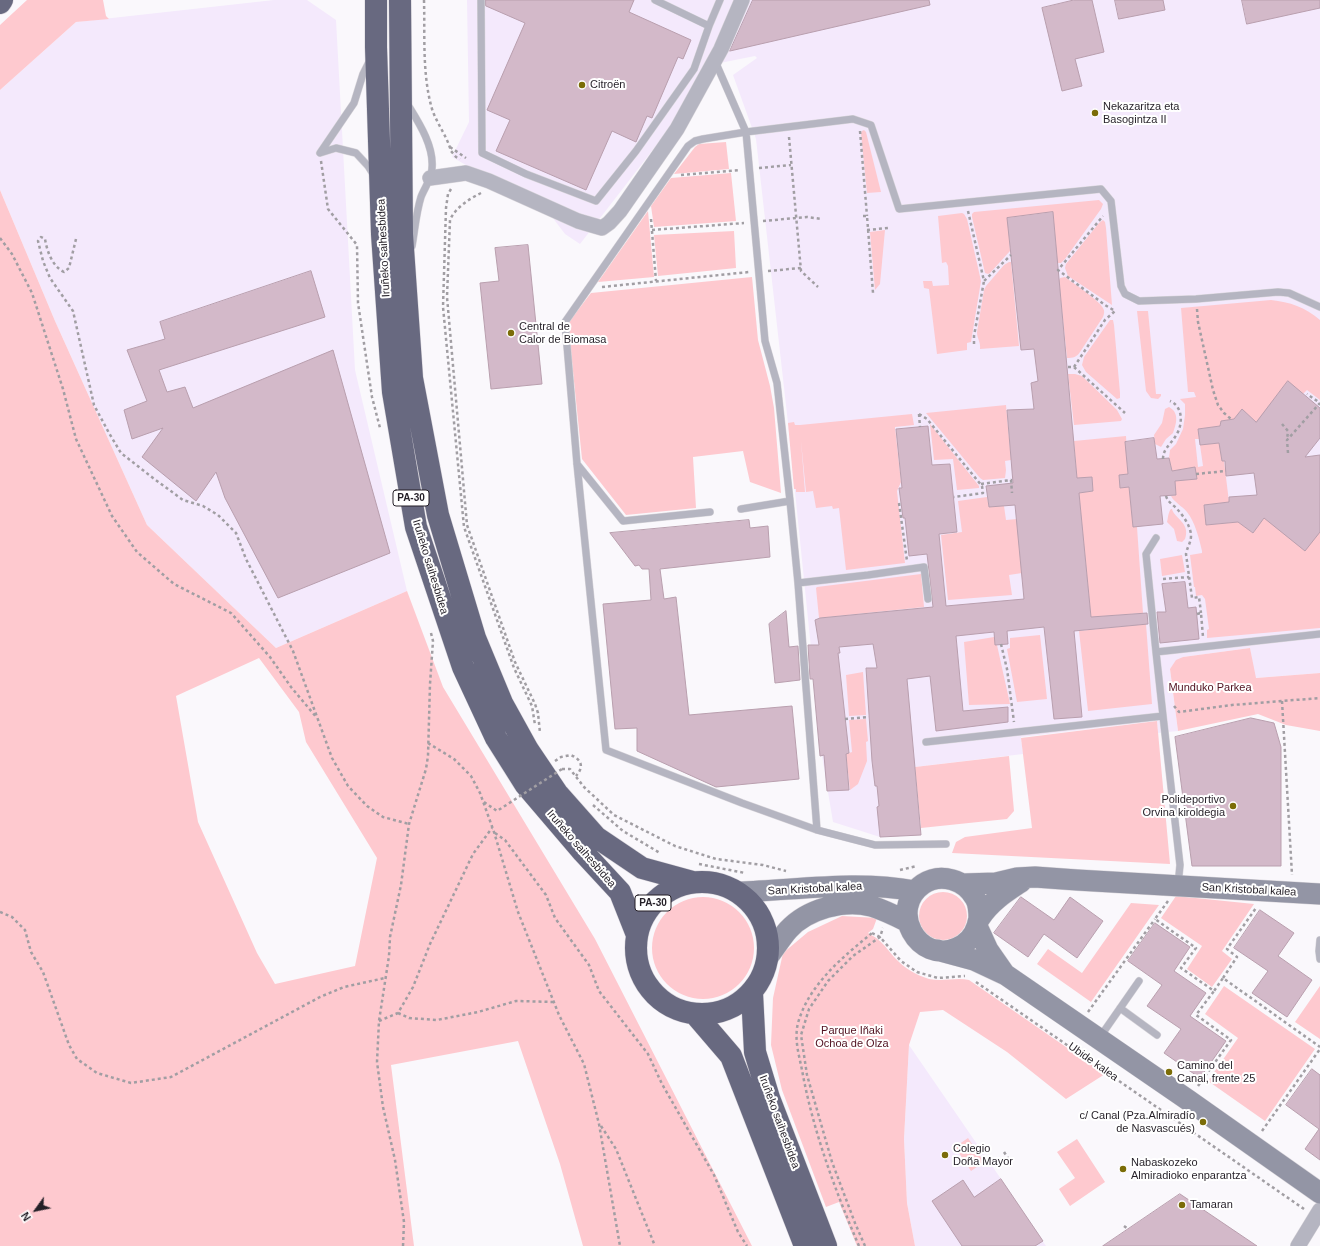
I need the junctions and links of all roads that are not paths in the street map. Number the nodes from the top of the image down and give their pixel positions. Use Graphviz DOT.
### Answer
graph roads {
  1 [pos="2,0"];
  2 [pos="376,0"];
  3 [pos="400,0"];
  4 [pos="481,0"];
  5 [pos="655,0"];
  6 [pos="720,0"];
  7 [pos="742,0"];
  8 [pos="0,3"];
  9 [pos="709,26"];
  10 [pos="376,47"];
  11 [pos="714,60"];
  12 [pos="400,95"];
  13 [pos="746,132"];
  14 [pos="430,178"];
  15 [pos="381,189"];
  16 [pos="405,279"];
  17 [pos="1320,307"];
  18 [pos="577,464"];
  19 [pos="790,501"];
  20 [pos="741,509"];
  21 [pos="710,512"];
  22 [pos="1156,538"];
  23 [pos="798,582"];
  24 [pos="928,599"];
  25 [pos="1320,634"];
  26 [pos="1156,652"];
  27 [pos="1163,716"];
  28 [pos="926,742"];
  29 [pos="817,830"];
  30 [pos="946,844"];
  31 [pos="693,872"];
  32 [pos="1028,878"];
  33 [pos="743,883"];
  34 [pos="963,884"];
  35 [pos="1178,886"];
  36 [pos="915,891"];
  37 [pos="1320,894"];
  38 [pos="908,922"];
  39 [pos="978,922"];
  40 [pos="637,935"];
  41 [pos="1320,940"];
  42 [pos="936,950"];
  43 [pos="768,957"];
  44 [pos="1320,959"];
  45 [pos="1006,975"];
  46 [pos="1139,981"];
  47 [pos="752,993"];
  48 [pos="1120,1008"];
  49 [pos="695,1014"];
  50 [pos="1157,1034"];
  51 [pos="1099,1039"];
  52 [pos="1320,1193"];
  53 [pos="1315,1211"];
  54 [pos="805,1246"];
  55 [pos="826,1246"];
  56 [pos="1298,1246"];
  1 -- 8 [label="highway"];
  2 -- 10 [label="highway, Iruñeko saihesbidea / PA-30"];
  3 -- 12 [label="highway, Iruñeko saihesbidea / PA-30"];
  4 -- 9 [label="lane"];
  5 -- 9 [label="lane"];
  6 -- 9 [label="lane"];
  7 -- 11 [label="street"];
  10 -- 15 [label="highway, Iruñeko saihesbidea / PA-30"];
  10 -- 15 [label="lane"];
  11 -- 13 [label="lane"];
  11 -- 14 [label="street"];
  12 -- 14 [label="lane"];
  12 -- 16 [label="highway, Iruñeko saihesbidea / PA-30"];
  13 -- 17 [label="lane"];
  13 -- 18 [label="lane"];
  13 -- 19 [label="lane"];
  14 -- 16 [label="lane"];
  15 -- 40 [label="highway, Iruñeko saihesbidea / PA-30"];
  16 -- 31 [label="highway, Iruñeko saihesbidea / PA-30"];
  18 -- 21 [label="lane"];
  18 -- 29 [label="lane"];
  19 -- 20 [label="lane"];
  19 -- 23 [label="lane"];
  22 -- 26 [label="lane"];
  23 -- 24 [label="lane"];
  23 -- 29 [label="lane"];
  25 -- 26 [label="lane"];
  26 -- 27 [label="lane"];
  27 -- 28 [label="lane"];
  27 -- 35 [label="lane"];
  29 -- 30 [label="lane"];
  31 -- 33 [label="highway, PA-30"];
  31 -- 40 [label="highway, PA-30"];
  32 -- 34 [label="main road, San Kristobal kalea"];
  32 -- 35 [label="main road, San Kristobal kalea"];
  32 -- 39 [label="main road"];
  33 -- 36 [label="main road, San Kristobal kalea"];
  33 -- 43 [label="highway, PA-30"];
  34 -- 36 [label="main road"];
  34 -- 39 [label="main road"];
  35 -- 37 [label="main road, San Kristobal kalea"];
  36 -- 38 [label="main road"];
  38 -- 42 [label="main road"];
  38 -- 43 [label="main road, San Kristobal kalea"];
  39 -- 42 [label="main road"];
  39 -- 45 [label="main road, Ubide kalea"];
  40 -- 49 [label="highway, PA-30"];
  41 -- 44 [label="lane"];
  42 -- 45 [label="main road, Ubide kalea"];
  43 -- 47 [label="highway, PA-30"];
  45 -- 51 [label="main road, Ubide kalea"];
  46 -- 48 [label="lane"];
  47 -- 49 [label="highway, PA-30"];
  47 -- 55 [label="highway, Iruñeko saihesbidea"];
  48 -- 50 [label="lane"];
  48 -- 51 [label="lane"];
  49 -- 54 [label="highway, Iruñeko saihesbidea"];
  51 -- 52 [label="main road, Ubide kalea"];
  53 -- 56 [label="street"];
}
